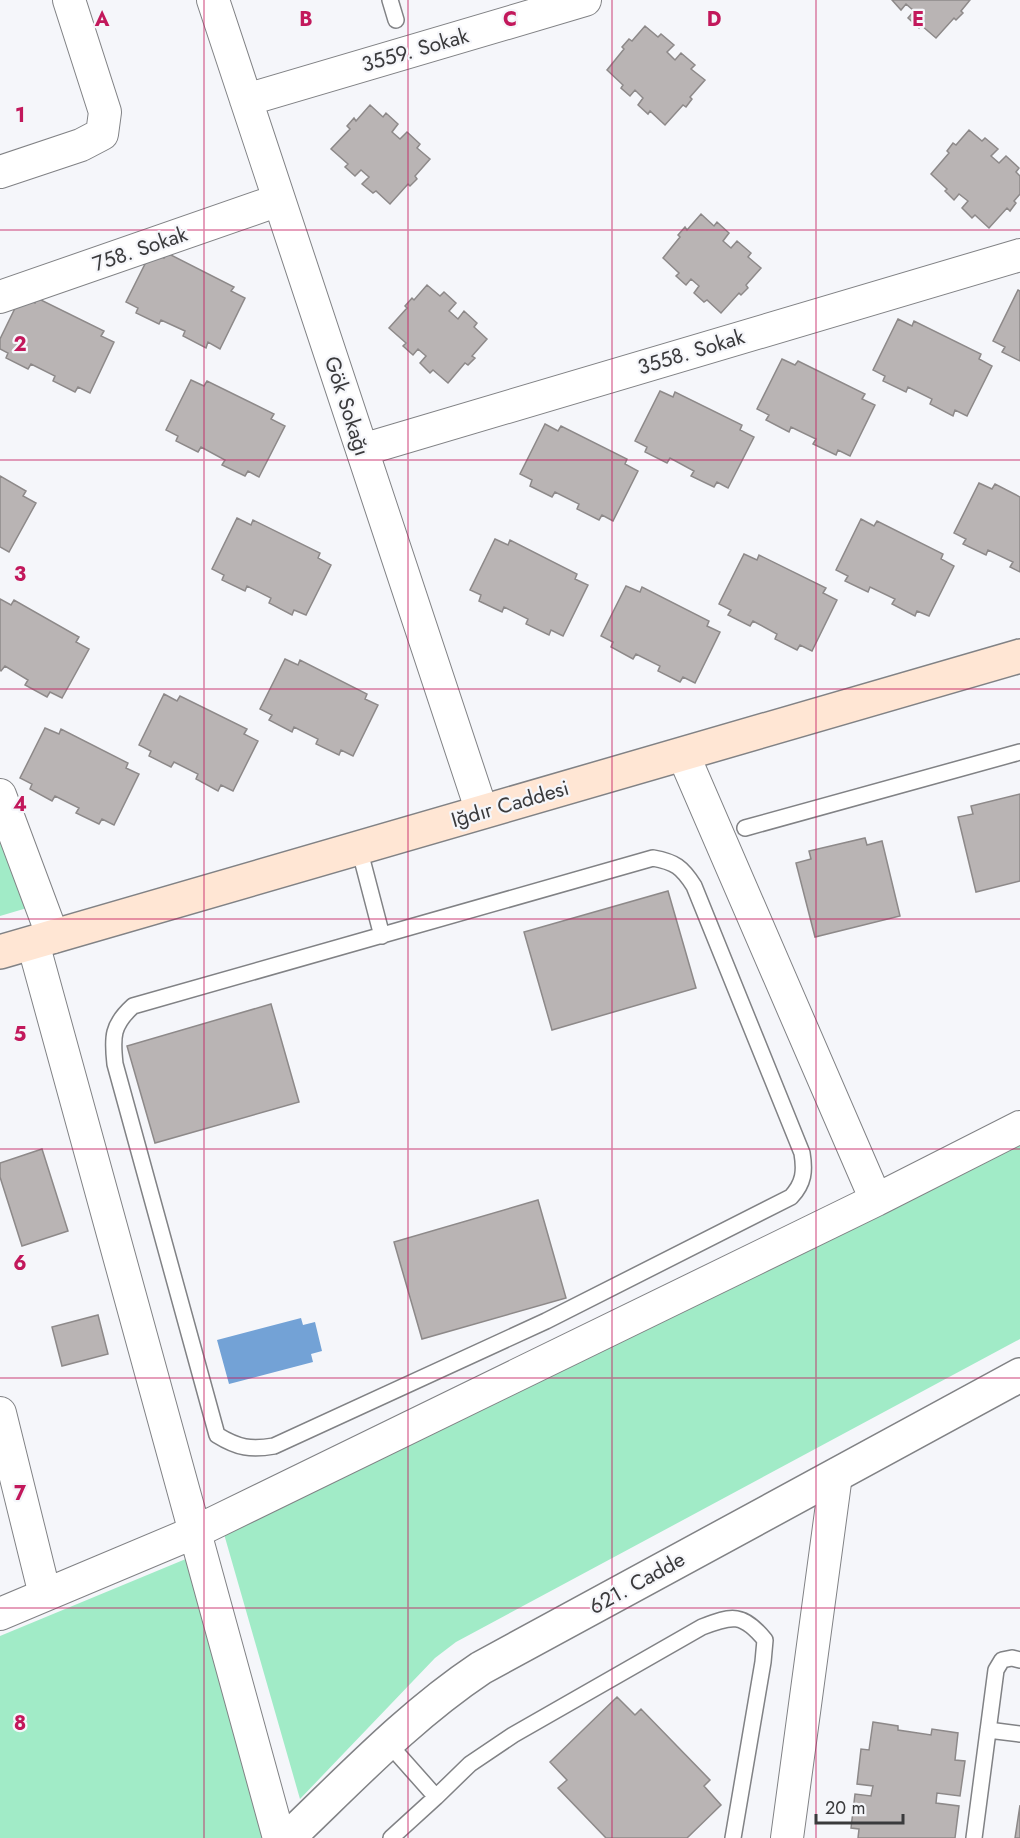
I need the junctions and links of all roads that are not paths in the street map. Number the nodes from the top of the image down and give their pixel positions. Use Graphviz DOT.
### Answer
graph roads {
  1 [pos="69,0"];
  2 [pos="213,0"];
  3 [pos="390,0"];
  4 [pos="585,0"];
  5 [pos="396,20"];
  6 [pos="246,100"];
  7 [pos="0,172"];
  8 [pos="279,200"];
  9 [pos="1020,255"];
  10 [pos="0,297"];
  11 [pos="362,450"];
  12 [pos="1020,656"];
  13 [pos="1020,752"];
  14 [pos="683,754"];
  15 [pos="0,795"];
  16 [pos="482,812"];
  17 [pos="745,828"];
  18 [pos="359,848"];
  19 [pos="382,936"];
  20 [pos="43,940"];
  21 [pos="0,952"];
  22 [pos="1020,1127"];
  23 [pos="876,1200"];
  24 [pos="1020,1375"];
  25 [pos="0,1413"];
  26 [pos="836,1475"];
  27 [pos="195,1532"];
  28 [pos="45,1595"];
  29 [pos="0,1614"];
  30 [pos="1020,1660"];
  31 [pos="987,1730"];
  32 [pos="1020,1734"];
  33 [pos="388,1743"];
  34 [pos="436,1797"];
  35 [pos="279,1838"];
  36 [pos="288,1838"];
  37 [pos="392,1838"];
  38 [pos="733,1838"];
  39 [pos="787,1838"];
  40 [pos="974,1838"];
  1 -- 7 [label="street"];
  2 -- 6 [label="street, Gök Sokağı"];
  3 -- 5 [label="lane"];
  4 -- 6 [label="street, 3559. Sokak"];
  6 -- 8 [label="street, Gök Sokağı"];
  8 -- 10 [label="street, 758. Sokak"];
  8 -- 11 [label="street, Gök Sokağı"];
  9 -- 11 [label="street, 3558. Sokak"];
  11 -- 16 [label="street, Gök Sokağı"];
  12 -- 14 [label="main road, Iğdır Caddesi"];
  13 -- 17 [label="lane"];
  14 -- 16 [label="main road, Iğdır Caddesi"];
  14 -- 23 [label="street"];
  15 -- 20 [label="street"];
  16 -- 18 [label="main road, Iğdır Caddesi"];
  18 -- 19 [label="lane"];
  18 -- 20 [label="main road, Iğdır Caddesi"];
  19 -- 19 [label="lane"];
  20 -- 21 [label="main road, Iğdır Caddesi"];
  20 -- 27 [label="street"];
  22 -- 23 [label="street"];
  23 -- 27 [label="street"];
  24 -- 26 [label="street, 621. Cadde"];
  25 -- 28 [label="street"];
  26 -- 33 [label="street, 621. Cadde"];
  26 -- 39 [label="street"];
  27 -- 28 [label="street"];
  27 -- 35 [label="street"];
  28 -- 29 [label="street"];
  30 -- 31 [label="lane"];
  31 -- 32 [label="lane"];
  31 -- 40 [label="lane"];
  33 -- 34 [label="lane"];
  33 -- 36 [label="street, 621. Cadde"];
  34 -- 37 [label="lane"];
  34 -- 38 [label="lane"];
}
